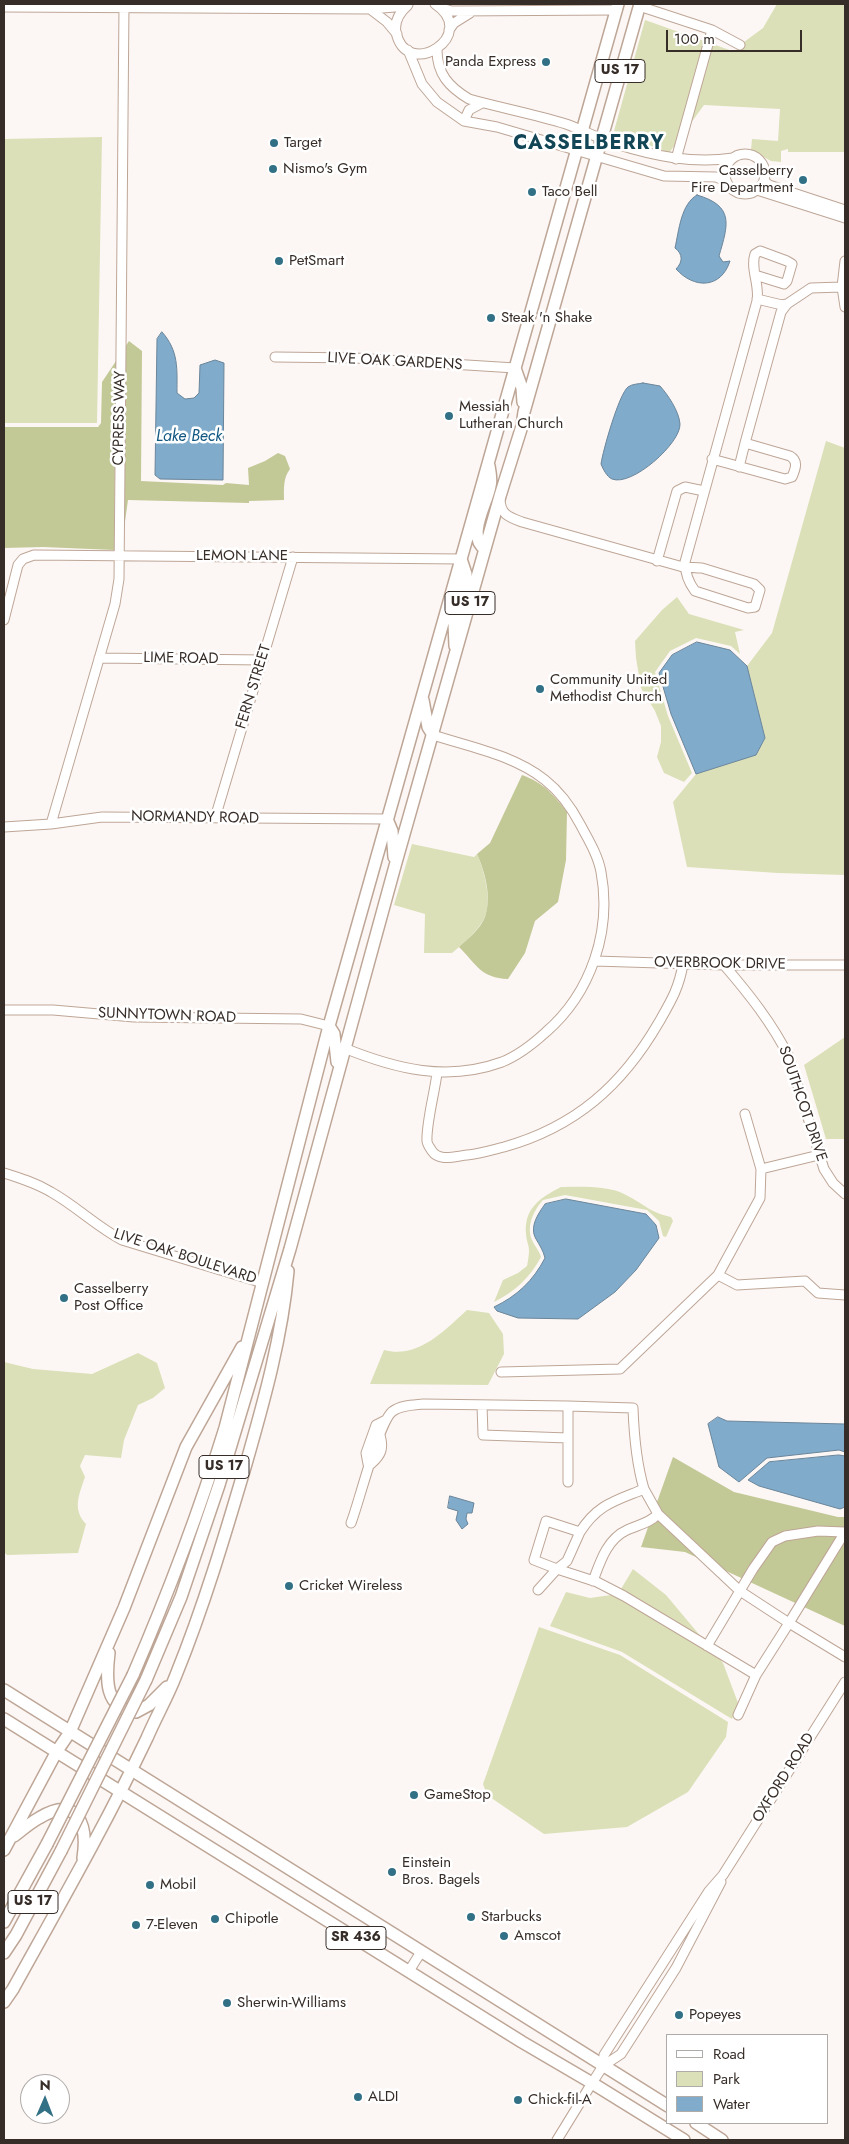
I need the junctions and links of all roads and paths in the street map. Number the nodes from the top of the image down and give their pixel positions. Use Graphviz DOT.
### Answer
graph roads {
  1 [pos="639,4"];
  2 [pos="408,5"];
  3 [pos="124,6"];
  4 [pos="438,6"];
  5 [pos="4,7"];
  6 [pos="618,7"];
  7 [pos="370,9"];
  8 [pos="472,11"];
  9 [pos="449,30"];
  10 [pos="712,30"];
  11 [pos="397,34"];
  12 [pos="740,45"];
  13 [pos="408,50"];
  14 [pos="437,50"];
  15 [pos="482,103"];
  16 [pos="464,121"];
  17 [pos="582,131"];
  18 [pos="601,138"];
  19 [pos="576,151"];
  20 [pos="596,157"];
  21 [pos="733,158"];
  22 [pos="676,159"];
  23 [pos="726,181"];
  24 [pos="764,181"];
  25 [pos="757,190"];
  26 [pos="845,210"];
  27 [pos="845,218"];
  28 [pos="845,261"];
  29 [pos="755,276"];
  30 [pos="842,287"];
  31 [pos="757,299"];
  32 [pos="786,304"];
  33 [pos="845,307"];
  34 [pos="275,357"];
  35 [pos="515,368"];
  36 [pos="524,412"];
  37 [pos="745,444"];
  38 [pos="488,459"];
  39 [pos="712,459"];
  40 [pos="739,467"];
  41 [pos="704,491"];
  42 [pos="500,496"];
  43 [pos="485,549"];
  44 [pos="118,555"];
  45 [pos="293,557"];
  46 [pos="461,559"];
  47 [pos="657,561"];
  48 [pos="685,567"];
  49 [pos="4,620"];
  50 [pos="455,655"];
  51 [pos="99,658"];
  52 [pos="263,660"];
  53 [pos="422,696"];
  54 [pos="433,735"];
  55 [pos="215,818"];
  56 [pos="388,819"];
  57 [pos="51,824"];
  58 [pos="4,827"];
  59 [pos="395,866"];
  60 [pos="595,961"];
  61 [pos="683,964"];
  62 [pos="724,965"];
  63 [pos="845,965"];
  64 [pos="4,1010"];
  65 [pos="329,1026"];
  66 [pos="344,1048"];
  67 [pos="338,1072"];
  68 [pos="437,1073"];
  69 [pos="745,1114"];
  70 [pos="819,1156"];
  71 [pos="761,1169"];
  72 [pos="4,1173"];
  73 [pos="845,1194"];
  74 [pos="290,1249"];
  75 [pos="718,1275"];
  76 [pos="263,1283"];
  77 [pos="845,1295"];
  78 [pos="249,1334"];
  79 [pos="501,1372"];
  80 [pos="482,1405"];
  81 [pos="568,1406"];
  82 [pos="568,1438"];
  83 [pos="376,1439"];
  84 [pos="368,1466"];
  85 [pos="568,1482"];
  86 [pos="644,1489"];
  87 [pos="658,1514"];
  88 [pos="351,1523"];
  89 [pos="580,1532"];
  90 [pos="845,1532"];
  91 [pos="557,1569"];
  92 [pos="593,1581"];
  93 [pos="538,1590"];
  94 [pos="740,1591"];
  95 [pos="789,1623"];
  96 [pos="110,1643"];
  97 [pos="706,1646"];
  98 [pos="845,1657"];
  99 [pos="756,1675"];
  100 [pos="175,1678"];
  101 [pos="845,1682"];
  102 [pos="4,1690"];
  103 [pos="738,1715"];
  104 [pos="4,1719"];
  105 [pos="70,1732"];
  106 [pos="57,1751"];
  107 [pos="131,1771"];
  108 [pos="121,1792"];
  109 [pos="10,1838"];
  110 [pos="4,1850"];
  111 [pos="82,1867"];
  112 [pos="723,1875"];
  113 [pos="4,1922"];
  114 [pos="420,1952"];
  115 [pos="4,1953"];
  116 [pos="408,1971"];
  117 [pos="4,2002"];
  118 [pos="604,2066"];
  119 [pos="592,2083"];
  120 [pos="666,2105"];
  121 [pos="698,2124"];
  122 [pos="557,2140"];
  123 [pos="684,2140"];
  124 [pos="722,2140"];
  1 -- 10 [label="street"];
  1 -- 18 [label="main road, US 17"];
  2 -- 7 [label="street"];
  2 -- 11 [label="street"];
  3 -- 5 [label="street"];
  3 -- 7 [label="street"];
  3 -- 44 [label="street, CYPRESS WAY"];
  4 -- 8 [label="street"];
  4 -- 9 [label="street"];
  6 -- 8 [label="street"];
  6 -- 17 [label="main road, US 17"];
  7 -- 11 [label="street"];
  8 -- 9 [label="street"];
  9 -- 14 [label="street"];
  10 -- 12 [label="street"];
  10 -- 22 [label="street"];
  11 -- 13 [label="street"];
  13 -- 14 [label="street"];
  13 -- 16 [label="street"];
  14 -- 15 [label="street"];
  15 -- 16 [label="street"];
  15 -- 17 [label="street"];
  16 -- 19 [label="street"];
  17 -- 18 [label="street"];
  17 -- 19 [label="main road, US 17"];
  18 -- 20 [label="main road, US 17"];
  18 -- 22 [label="street"];
  19 -- 20 [label="street"];
  19 -- 35 [label="main road, US 17"];
  20 -- 23 [label="street"];
  20 -- 36 [label="main road, US 17"];
  21 -- 22 [label="street"];
  21 -- 23 [label="street"];
  21 -- 24 [label="street"];
  23 -- 25 [label="street"];
  24 -- 25 [label="street"];
  24 -- 26 [label="street"];
  25 -- 27 [label="street"];
  28 -- 30 [label="street"];
  29 -- 29 [label="street"];
  29 -- 31 [label="street"];
  30 -- 32 [label="street"];
  30 -- 33 [label="street"];
  31 -- 32 [label="street"];
  31 -- 39 [label="street"];
  32 -- 37 [label="street"];
  34 -- 35 [label="street, LIVE OAK GARDENS"];
  35 -- 36 [label="main road"];
  35 -- 38 [label="main road, US 17"];
  36 -- 42 [label="main road, US 17"];
  37 -- 40 [label="street"];
  37 -- 40 [label="street"];
  38 -- 43 [label="main road"];
  38 -- 46 [label="main road, US 17"];
  39 -- 40 [label="street"];
  39 -- 41 [label="street"];
  41 -- 47 [label="street"];
  41 -- 48 [label="street"];
  42 -- 43 [label="main road, US 17"];
  42 -- 47 [label="street"];
  43 -- 50 [label="main road, US 17"];
  44 -- 45 [label="street, LEMON LANE"];
  44 -- 49 [label="street, LEMON LANE"];
  44 -- 51 [label="street, CYPRESS WAY"];
  45 -- 46 [label="street, LEMON LANE"];
  45 -- 52 [label="street, FERN STREET"];
  46 -- 50 [label="main road"];
  46 -- 53 [label="main road, US 17"];
  47 -- 48 [label="street"];
  48 -- 48 [label="street"];
  50 -- 54 [label="main road, US 17"];
  51 -- 52 [label="street, LIME ROAD"];
  51 -- 57 [label="street, CYPRESS WAY"];
  52 -- 55 [label="street, FERN STREET"];
  53 -- 54 [label="main road"];
  53 -- 56 [label="main road, US 17"];
  54 -- 59 [label="main road, US 17"];
  54 -- 60 [label="street"];
  55 -- 56 [label="street, NORMANDY ROAD"];
  55 -- 57 [label="street, NORMANDY ROAD"];
  56 -- 59 [label="main road"];
  56 -- 65 [label="main road, US 17"];
  57 -- 58 [label="street, NORMANDY ROAD"];
  59 -- 66 [label="main road, US 17"];
  60 -- 61 [label="street, OVERBROOK DRIVE"];
  60 -- 68 [label="street"];
  61 -- 62 [label="street, OVERBROOK DRIVE"];
  61 -- 68 [label="street"];
  62 -- 63 [label="street, OVERBROOK DRIVE"];
  62 -- 70 [label="street, SOUTHCOT DRIVE"];
  64 -- 65 [label="street, SUNNYTOWN ROAD"];
  65 -- 67 [label="main road"];
  65 -- 76 [label="main road, US 17"];
  66 -- 67 [label="main road, US 17"];
  66 -- 68 [label="street"];
  67 -- 74 [label="main road, US 17"];
  69 -- 71 [label="street"];
  70 -- 71 [label="street"];
  70 -- 73 [label="street, SOUTHCOT DRIVE"];
  71 -- 75 [label="street"];
  72 -- 76 [label="street, LIVE OAK BOULEVARD"];
  74 -- 100 [label="main road"];
  74 -- 115 [label="main road, US 17, bridge"];
  75 -- 77 [label="street"];
  75 -- 79 [label="street"];
  76 -- 78 [label="main road, US 17"];
  78 -- 96 [label="main road"];
  78 -- 113 [label="main road, US 17, bridge"];
  80 -- 81 [label="street"];
  80 -- 82 [label="street"];
  80 -- 83 [label="street"];
  81 -- 82 [label="street"];
  81 -- 86 [label="street"];
  82 -- 85 [label="street"];
  83 -- 84 [label="street"];
  83 -- 84 [label="street"];
  84 -- 88 [label="street"];
  86 -- 87 [label="street"];
  86 -- 89 [label="street"];
  87 -- 92 [label="street"];
  87 -- 94 [label="street"];
  89 -- 91 [label="street"];
  89 -- 91 [label="street"];
  90 -- 94 [label="street"];
  90 -- 95 [label="street"];
  91 -- 92 [label="street"];
  91 -- 93 [label="street"];
  92 -- 97 [label="street"];
  94 -- 95 [label="street"];
  94 -- 97 [label="street"];
  95 -- 98 [label="street"];
  95 -- 99 [label="street"];
  96 -- 100 [label="main road"];
  96 -- 105 [label="main road"];
  97 -- 99 [label="street"];
  99 -- 103 [label="street"];
  100 -- 107 [label="main road"];
  101 -- 112 [label="street, OXFORD ROAD"];
  102 -- 105 [label="main road, SR 436"];
  104 -- 106 [label="main road, SR 436"];
  105 -- 106 [label="main road"];
  105 -- 107 [label="main road, SR 436"];
  106 -- 108 [label="main road, SR 436"];
  106 -- 109 [label="main road"];
  107 -- 108 [label="main road"];
  107 -- 114 [label="main road, SR 436"];
  108 -- 111 [label="main road"];
  108 -- 116 [label="main road, SR 436"];
  109 -- 110 [label="main road"];
  109 -- 111 [label="main road"];
  111 -- 117 [label="main road"];
  112 -- 118 [label="street, OXFORD ROAD"];
  112 -- 118 [label="street, OXFORD ROAD"];
  114 -- 116 [label="street"];
  114 -- 118 [label="main road, SR 436"];
  116 -- 119 [label="main road, SR 436"];
  118 -- 119 [label="street, OXFORD ROAD"];
  118 -- 120 [label="main road, SR 436"];
  119 -- 122 [label="street, OXFORD ROAD"];
  119 -- 123 [label="main road, SR 436"];
  121 -- 124 [label="main road"];
}
